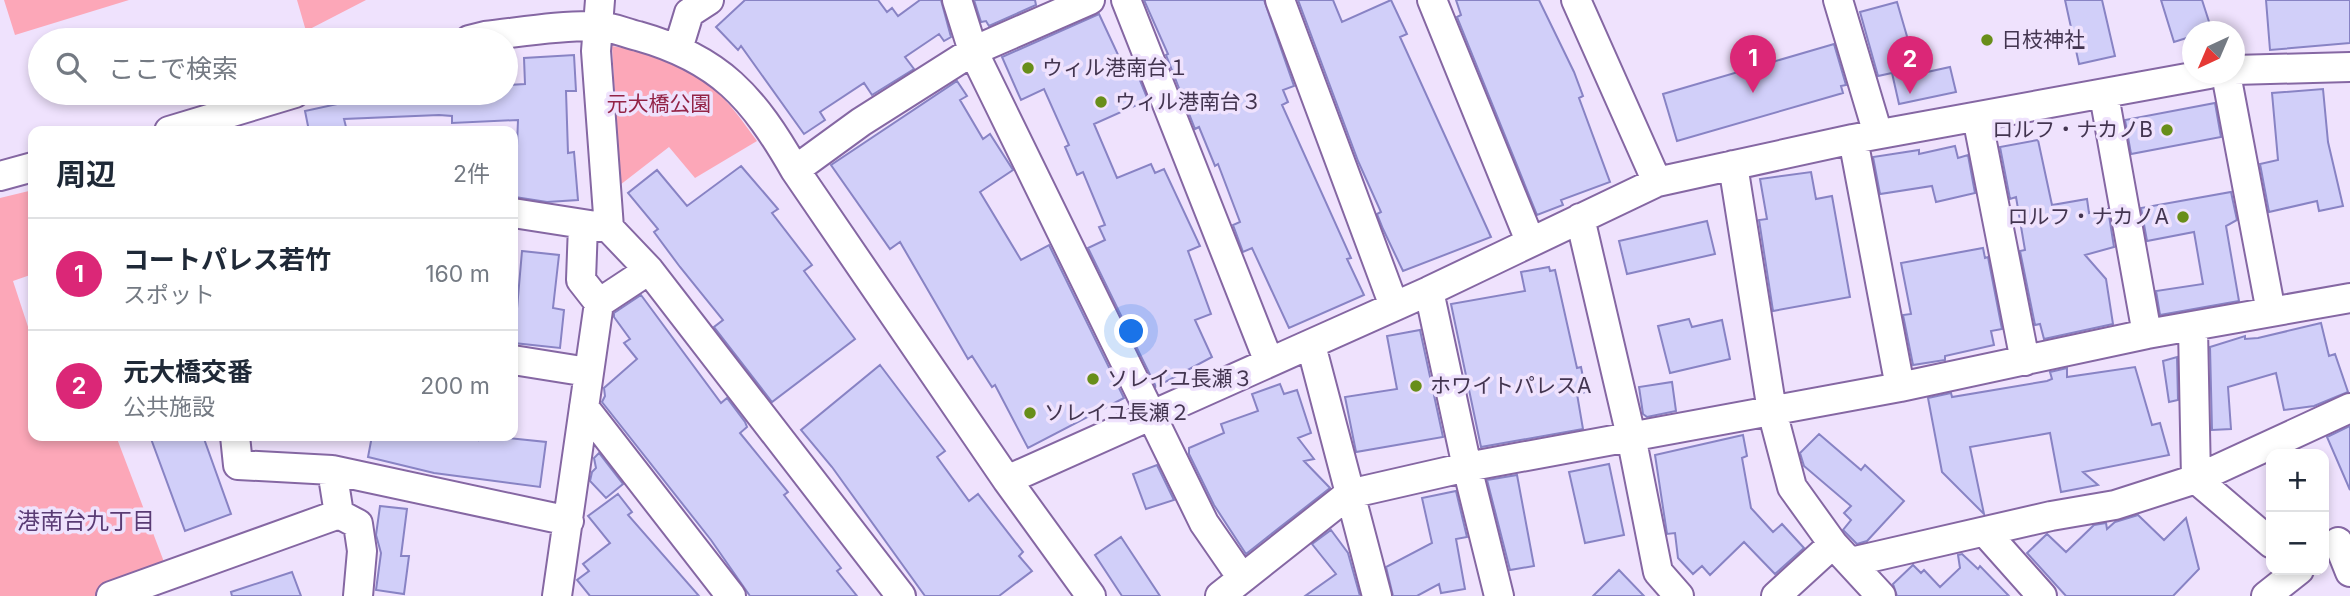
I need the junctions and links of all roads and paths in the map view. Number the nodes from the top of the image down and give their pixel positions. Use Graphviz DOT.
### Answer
graph roads {
  1 [pos="709,0"];
  2 [pos="957,0"];
  3 [pos="1090,0"];
  4 [pos="1126,0"];
  5 [pos="1280,0"];
  6 [pos="1432,0"];
  7 [pos="1576,0"];
  8 [pos="1838,0"];
  9 [pos="599,13"];
  10 [pos="518,29"];
  11 [pos="678,49"];
  12 [pos="973,51"];
  13 [pos="2245,70"];
  14 [pos="2348,75"];
  15 [pos="2182,79"];
  16 [pos="2228,84"];
  17 [pos="2104,94"];
  18 [pos="261,105"];
  19 [pos="1977,117"];
  20 [pos="203,126"];
  21 [pos="1865,136"];
  22 [pos="1733,164"];
  23 [pos="28,168"];
  24 [pos="795,170"];
  25 [pos="0,176"];
  26 [pos="1657,182"];
  27 [pos="518,214"];
  28 [pos="1580,218"];
  29 [pos="596,227"];
  30 [pos="1530,241"];
  31 [pos="649,270"];
  32 [pos="1429,291"];
  33 [pos="2350,298"];
  34 [pos="600,303"];
  35 [pos="1394,306"];
  36 [pos="2271,312"];
  37 [pos="2193,328"];
  38 [pos="2147,334"];
  39 [pos="1311,345"];
  40 [pos="518,361"];
  41 [pos="2025,361"];
  42 [pos="1269,362"];
  43 [pos="588,372"];
  44 [pos="1900,387"];
  45 [pos="584,407"];
  46 [pos="2350,408"];
  47 [pos="1772,411"];
  48 [pos="1152,414"];
  49 [pos="1631,436"];
  50 [pos="235,441"];
  51 [pos="1467,467"];
  52 [pos="332,470"];
  53 [pos="2196,479"];
  54 [pos="1007,480"];
  55 [pos="1349,494"];
  56 [pos="339,514"];
  57 [pos="569,521"];
  58 [pos="1985,532"];
  59 [pos="2266,539"];
  60 [pos="2337,542"];
  61 [pos="1842,553"];
  62 [pos="2350,572"];
  63 [pos="2293,575"];
  64 [pos="1242,578"];
  65 [pos="1077,591"];
  66 [pos="561,593"];
  67 [pos="111,596"];
  68 [pos="359,596"];
  69 [pos="731,596"];
  70 [pos="901,596"];
  71 [pos="1220,596"];
  72 [pos="1377,596"];
  73 [pos="1499,596"];
  74 [pos="1679,596"];
  75 [pos="1776,596"];
  76 [pos="1881,596"];
  77 [pos="2042,596"];
  78 [pos="2266,596"];
  1 -- 11 [label="street"];
  2 -- 12 [label="street"];
  3 -- 12 [label="street"];
  4 -- 42 [label="street"];
  5 -- 35 [label="street"];
  6 -- 30 [label="street"];
  7 -- 26 [label="street"];
  8 -- 21 [label="street"];
  9 -- 10 [label="street"];
  9 -- 11 [label="street"];
  9 -- 29 [label="street"];
  11 -- 24 [label="street"];
  12 -- 24 [label="street"];
  12 -- 48 [label="street"];
  13 -- 14 [label="street"];
  15 -- 17 [label="street"];
  16 -- 36 [label="street"];
  17 -- 19 [label="street"];
  17 -- 38 [label="street"];
  18 -- 20 [label="street"];
  19 -- 21 [label="street"];
  19 -- 41 [label="street"];
  21 -- 22 [label="street"];
  21 -- 44 [label="street"];
  22 -- 26 [label="street"];
  22 -- 47 [label="street"];
  23 -- 25 [label="street"];
  24 -- 54 [label="street"];
  26 -- 28 [label="street"];
  27 -- 29 [label="street"];
  28 -- 30 [label="street"];
  28 -- 49 [label="street"];
  29 -- 31 [label="street"];
  29 -- 34 [label="street"];
  30 -- 32 [label="street"];
  31 -- 34 [label="street"];
  31 -- 70 [label="street"];
  32 -- 35 [label="street"];
  32 -- 51 [label="street"];
  33 -- 36 [label="street"];
  34 -- 43 [label="street"];
  35 -- 39 [label="street"];
  36 -- 37 [label="street"];
  37 -- 38 [label="street"];
  37 -- 53 [label="street"];
  38 -- 41 [label="street"];
  39 -- 42 [label="street"];
  39 -- 55 [label="street"];
  40 -- 43 [label="street"];
  41 -- 44 [label="street"];
  42 -- 48 [label="street"];
  43 -- 45 [label="street"];
  44 -- 47 [label="street"];
  45 -- 57 [label="street"];
  45 -- 69 [label="street"];
  46 -- 53 [label="street"];
  47 -- 49 [label="street"];
  47 -- 61 [label="street"];
  48 -- 54 [label="street"];
  48 -- 64 [label="street"];
  49 -- 51 [label="street"];
  49 -- 74 [label="street"];
  50 -- 52 [label="street"];
  51 -- 55 [label="street"];
  51 -- 73 [label="street"];
  52 -- 56 [label="street"];
  52 -- 57 [label="street"];
  53 -- 58 [label="street"];
  53 -- 59 [label="street"];
  54 -- 65 [label="street"];
  55 -- 64 [label="street"];
  55 -- 72 [label="street"];
  56 -- 67 [label="street"];
  56 -- 68 [label="street"];
  57 -- 66 [label="street"];
  58 -- 61 [label="street"];
  58 -- 77 [label="street"];
  60 -- 62 [label="street"];
  61 -- 75 [label="street"];
  61 -- 76 [label="street"];
  63 -- 78 [label="street"];
  64 -- 71 [label="street"];
}
